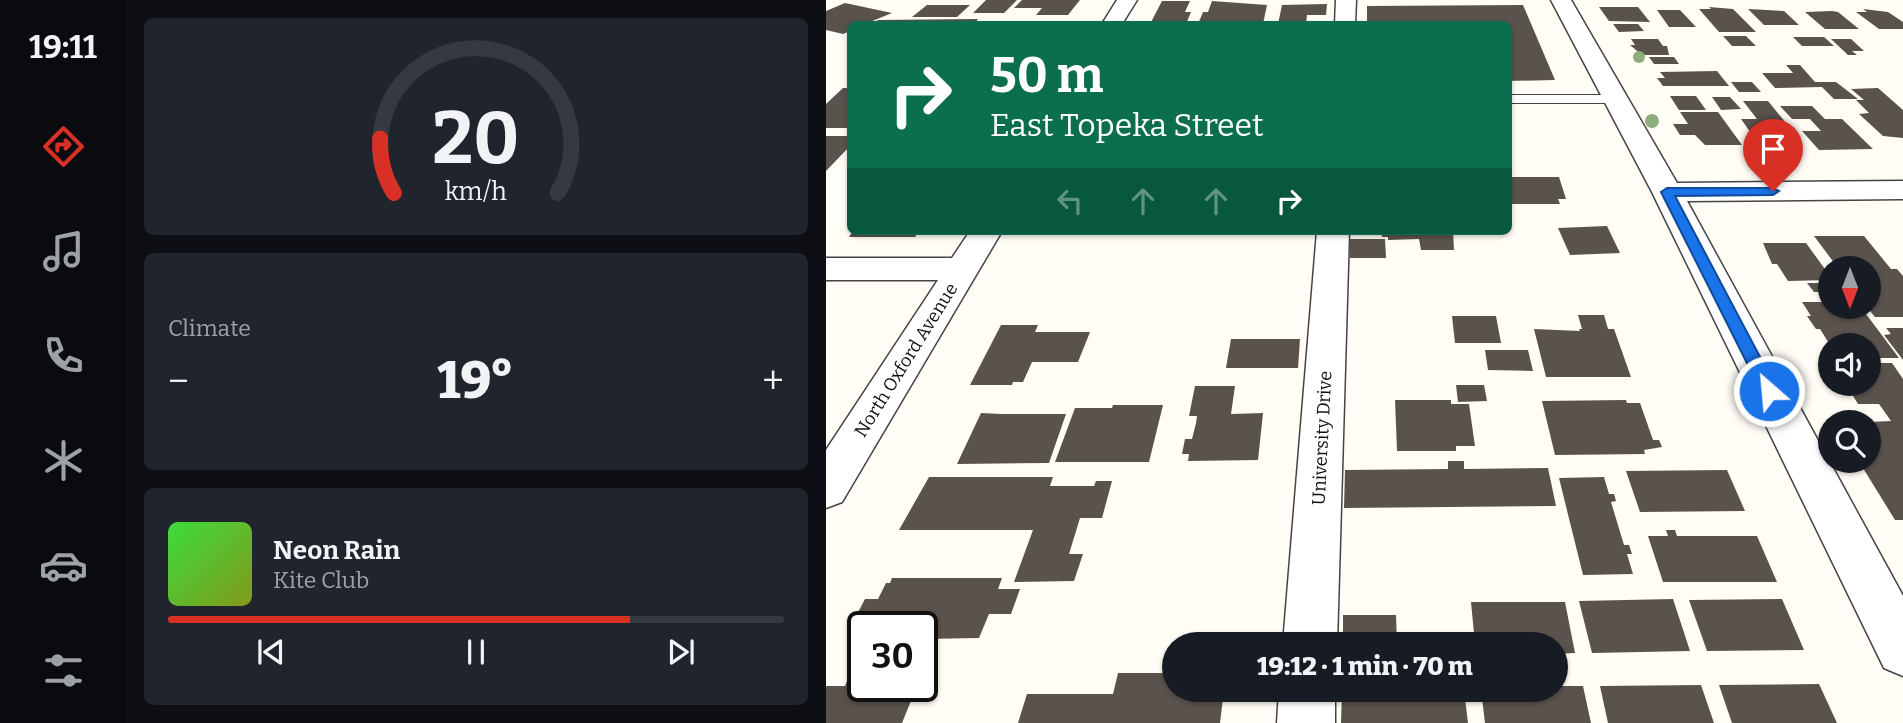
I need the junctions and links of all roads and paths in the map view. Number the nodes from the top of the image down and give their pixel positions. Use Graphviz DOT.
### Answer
graph roads {
  1 [pos="1127,0"];
  2 [pos="1346,0"];
  3 [pos="1561,0"];
  4 [pos="1114,21"];
  5 [pos="1345,21"];
  6 [pos="1512,99"];
  7 [pos="1617,99"];
  8 [pos="1903,190"];
  9 [pos="1667,192"];
  10 [pos="984,235"];
  11 [pos="1334,235"];
  12 [pos="826,269"];
  13 [pos="963,269"];
  14 [pos="826,488"];
  15 [pos="1311,632"];
  16 [pos="1903,649"];
  17 [pos="1307,702"];
  18 [pos="1306,723"];
  1 -- 4 [label="street"];
  2 -- 5 [label="street"];
  3 -- 7 [label="street"];
  6 -- 7 [label="lane"];
  7 -- 9 [label="street"];
  8 -- 9 [label="street"];
  9 -- 16 [label="street"];
  10 -- 13 [label="street, North Oxford Avenue"];
  11 -- 15 [label="street, University Drive"];
  12 -- 13 [label="street"];
  13 -- 14 [label="street, North Oxford Avenue"];
  17 -- 18 [label="street"];
}
